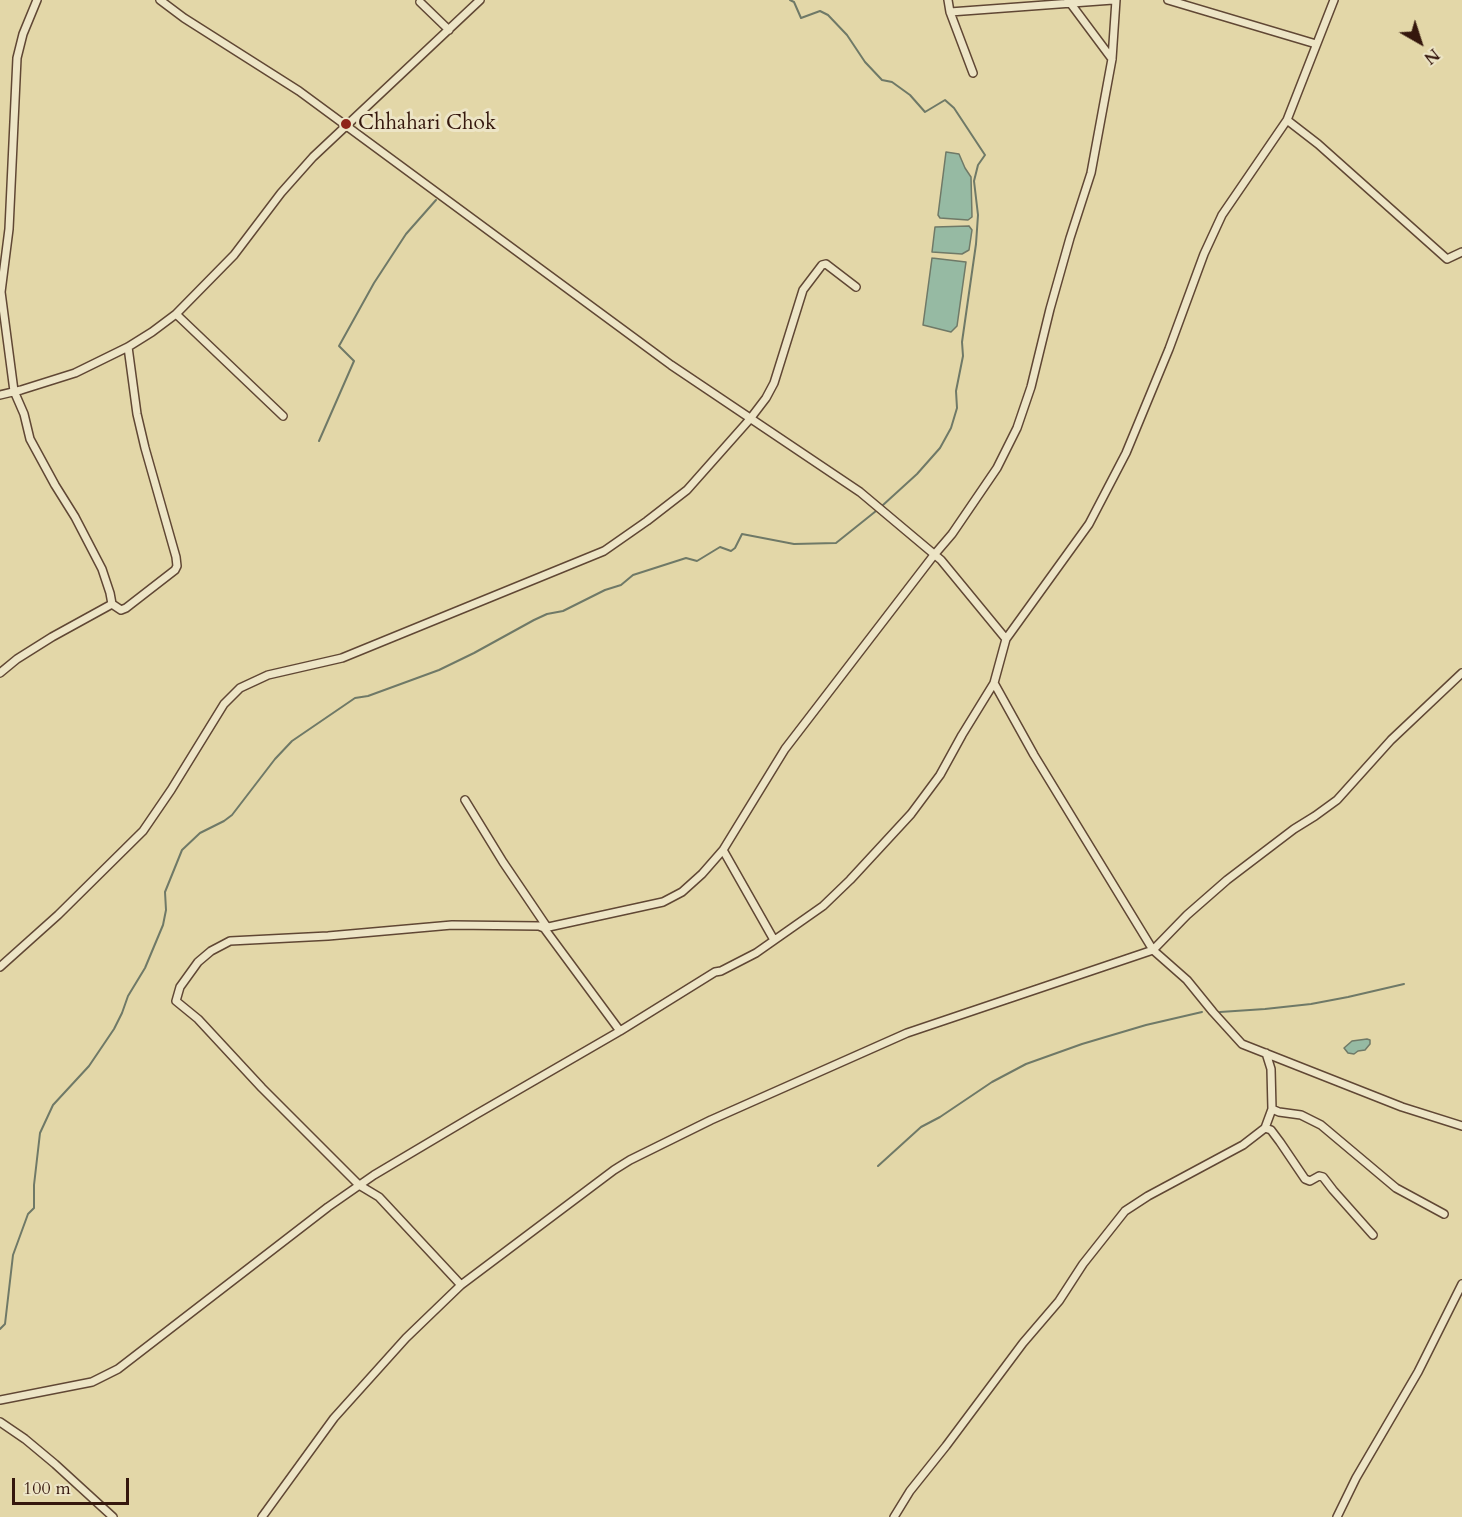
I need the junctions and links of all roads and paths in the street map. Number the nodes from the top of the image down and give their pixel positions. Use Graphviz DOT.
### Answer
graph roads {
  1 [pos="37,0"];
  2 [pos="160,0"];
  3 [pos="480,0"];
  4 [pos="948,0"];
  5 [pos="1114,0"];
  6 [pos="1168,0"];
  7 [pos="1334,0"];
  8 [pos="1068,1"];
  9 [pos="420,2"];
  10 [pos="950,12"];
  11 [pos="449,30"];
  12 [pos="1316,44"];
  13 [pos="1112,59"];
  14 [pos="973,73"];
  15 [pos="1287,120"];
  16 [pos="346,124"];
  17 [pos="1462,252"];
  18 [pos="856,287"];
  19 [pos="176,314"];
  20 [pos="129,347"];
  21 [pos="14,391"];
  22 [pos="0,395"];
  23 [pos="283,416"];
  24 [pos="750,419"];
  25 [pos="934,555"];
  26 [pos="112,604"];
  27 [pos="1006,639"];
  28 [pos="0,673"];
  29 [pos="1462,673"];
  30 [pos="994,683"];
  31 [pos="465,800"];
  32 [pos="723,850"];
  33 [pos="546,927"];
  34 [pos="774,940"];
  35 [pos="1153,950"];
  36 [pos="0,967"];
  37 [pos="620,1031"];
  38 [pos="1266,1053"];
  39 [pos="1272,1109"];
  40 [pos="1462,1126"];
  41 [pos="1265,1128"];
  42 [pos="359,1185"];
  43 [pos="1444,1214"];
  44 [pos="1373,1235"];
  45 [pos="1462,1284"];
  46 [pos="461,1285"];
  47 [pos="0,1400"];
  48 [pos="0,1422"];
  49 [pos="113,1517"];
  50 [pos="262,1517"];
  51 [pos="894,1517"];
  52 [pos="1337,1517"];
  1 -- 21 [label="street"];
  2 -- 16 [label="street"];
  3 -- 11 [label="street"];
  4 -- 10 [label="street"];
  5 -- 8 [label="street"];
  5 -- 13 [label="street"];
  6 -- 12 [label="street"];
  7 -- 12 [label="street"];
  8 -- 10 [label="street"];
  8 -- 13 [label="street"];
  9 -- 11 [label="street"];
  10 -- 14 [label="street"];
  11 -- 16 [label="street"];
  12 -- 15 [label="street"];
  13 -- 25 [label="street"];
  15 -- 17 [label="street"];
  15 -- 27 [label="street"];
  16 -- 19 [label="street"];
  16 -- 24 [label="street"];
  18 -- 24 [label="street"];
  19 -- 20 [label="street"];
  19 -- 23 [label="street"];
  20 -- 21 [label="street"];
  20 -- 26 [label="street"];
  21 -- 22 [label="street"];
  21 -- 26 [label="street"];
  24 -- 25 [label="street"];
  24 -- 36 [label="street"];
  25 -- 27 [label="street"];
  25 -- 32 [label="street"];
  26 -- 28 [label="street"];
  27 -- 30 [label="street"];
  29 -- 35 [label="street"];
  30 -- 34 [label="street"];
  30 -- 35 [label="street"];
  31 -- 33 [label="street"];
  32 -- 33 [label="street"];
  32 -- 34 [label="street"];
  33 -- 37 [label="street"];
  33 -- 42 [label="street"];
  34 -- 37 [label="street"];
  35 -- 38 [label="street"];
  35 -- 46 [label="street"];
  37 -- 42 [label="street"];
  38 -- 39 [label="street"];
  38 -- 40 [label="street"];
  39 -- 41 [label="street"];
  39 -- 43 [label="street"];
  41 -- 44 [label="street"];
  41 -- 51 [label="street"];
  42 -- 46 [label="street"];
  42 -- 47 [label="street"];
  45 -- 52 [label="street"];
  46 -- 50 [label="street"];
  48 -- 49 [label="street"];
}
